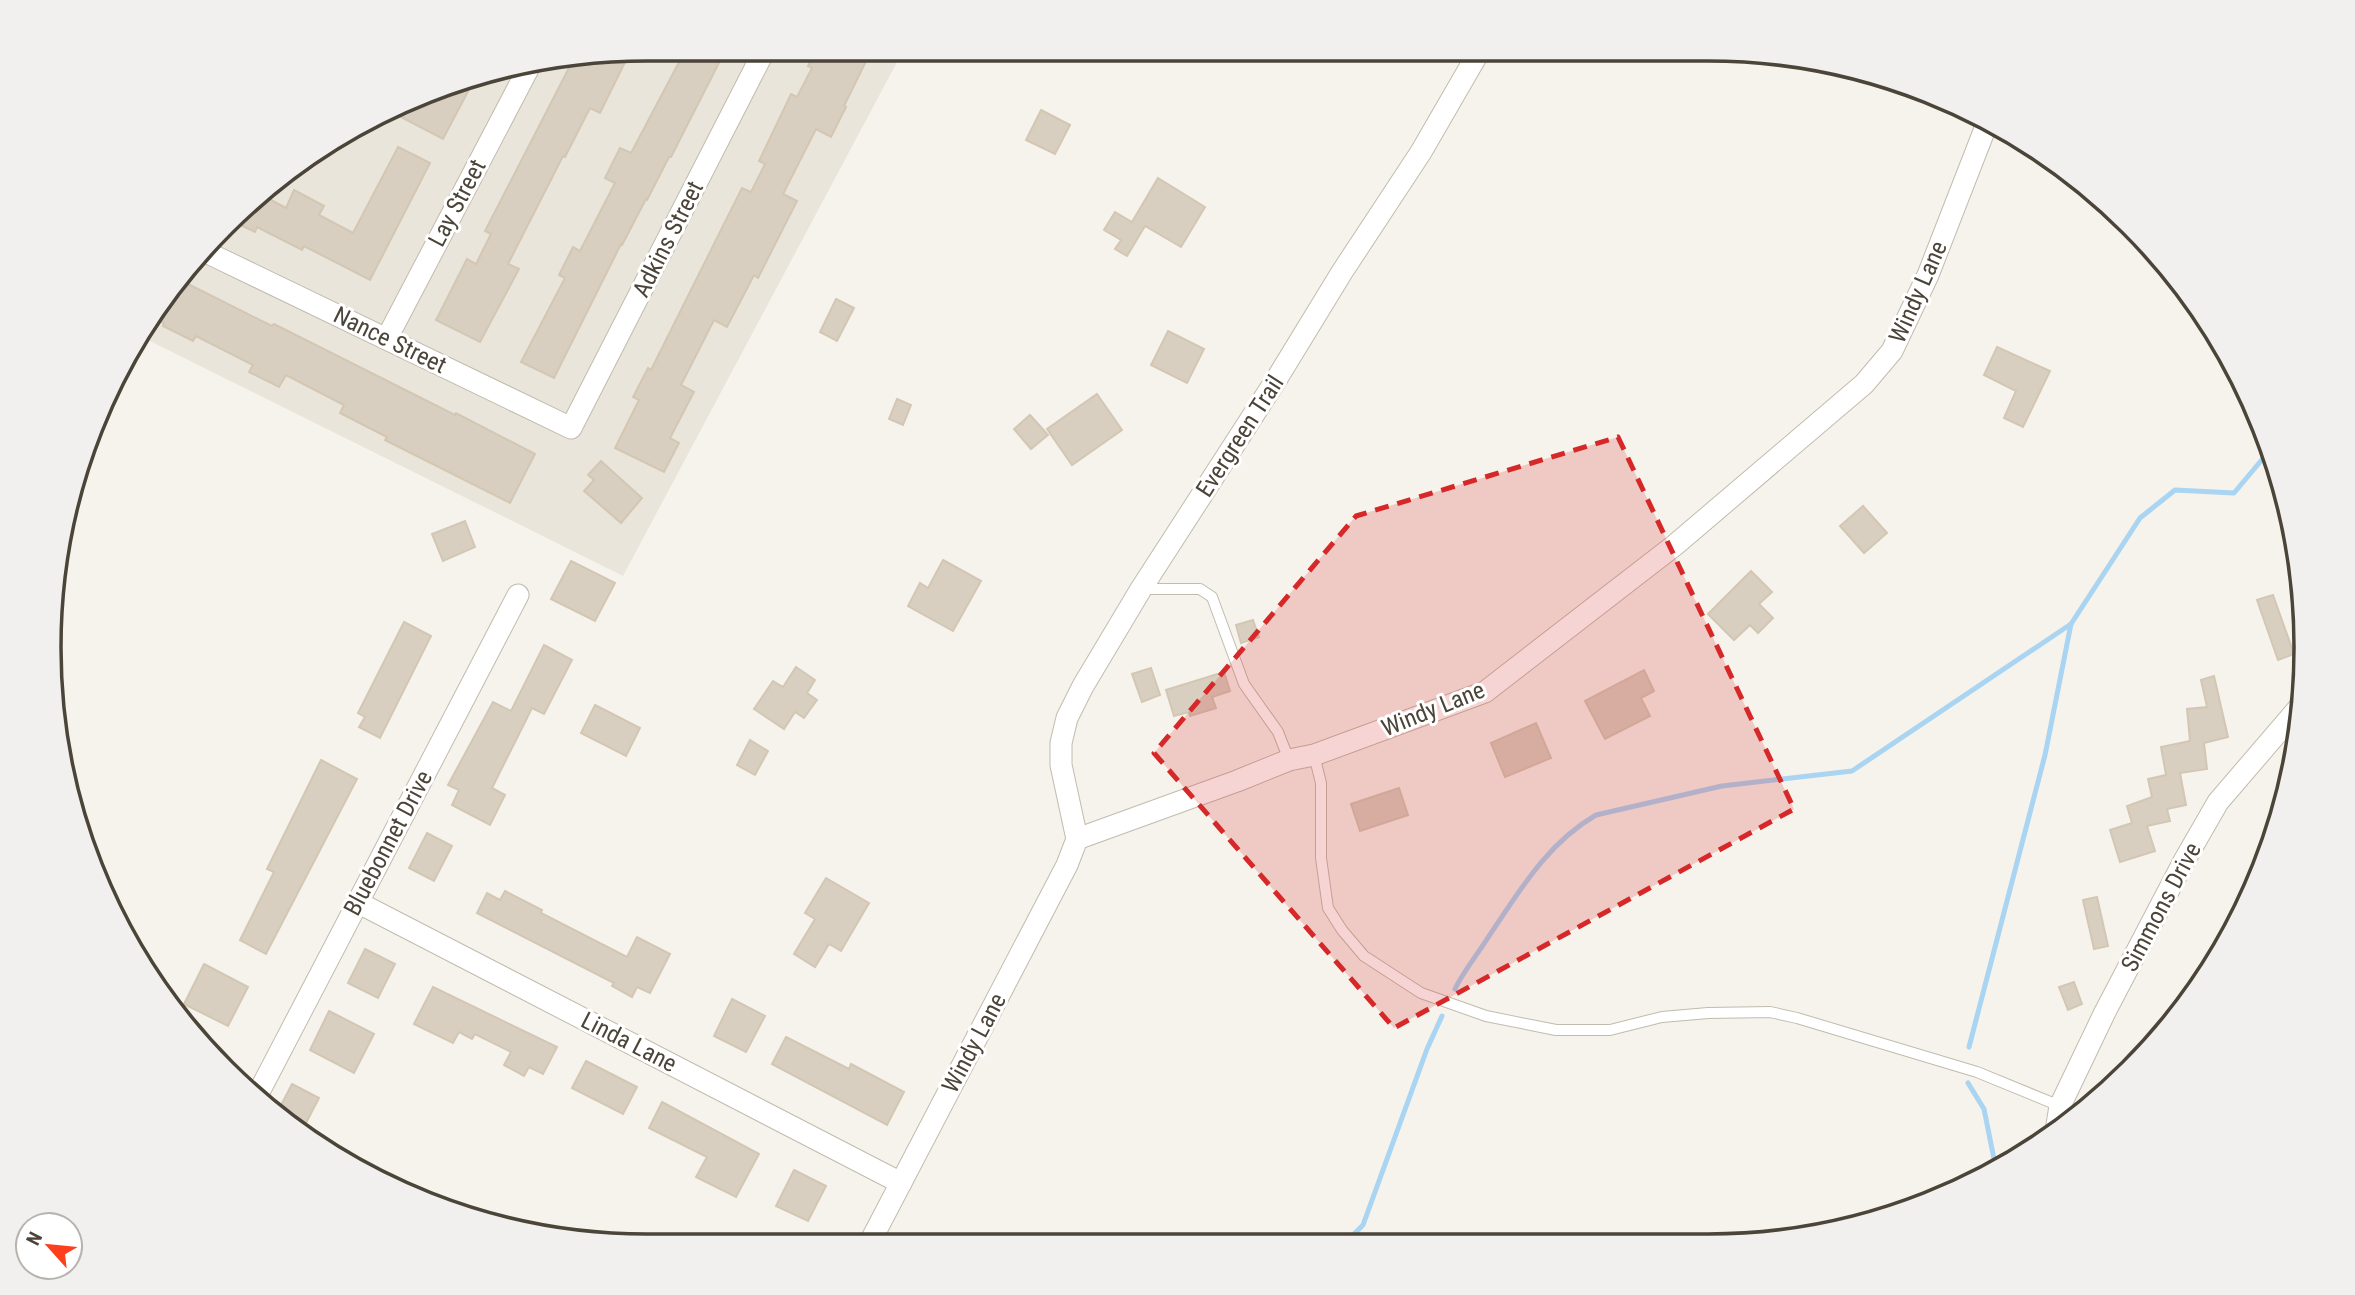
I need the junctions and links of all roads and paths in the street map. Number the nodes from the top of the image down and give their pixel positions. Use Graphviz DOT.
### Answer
graph roads {
  1 [pos="759,61"];
  2 [pos="1474,61"];
  3 [pos="525,75"];
  4 [pos="1984,131"];
  5 [pos="212,255"];
  6 [pos="387,338"];
  7 [pos="571,428"];
  8 [pos="1140,589"];
  9 [pos="518,594"];
  10 [pos="2289,719"];
  11 [pos="1314,755"];
  12 [pos="1289,760"];
  13 [pos="1077,839"];
  14 [pos="357,902"];
  15 [pos="261,1088"];
  16 [pos="2060,1106"];
  17 [pos="2058,1117"];
  18 [pos="901,1183"];
  19 [pos="874,1234"];
  1 -- 7 [label="street, Adkins Street"];
  2 -- 8 [label="street, Evergreen Trail"];
  3 -- 6 [label="street, Lay Street"];
  4 -- 11 [label="street, Windy Lane"];
  5 -- 6 [label="street, Nance Street"];
  6 -- 7 [label="street, Nance Street"];
  8 -- 12 [label="lane"];
  8 -- 13 [label="street, Evergreen Trail"];
  9 -- 14 [label="street, Bluebonnet Drive"];
  10 -- 16 [label="street, Simmons Drive"];
  11 -- 12 [label="street, Windy Lane"];
  11 -- 16 [label="lane"];
  12 -- 13 [label="street, Windy Lane"];
  13 -- 18 [label="street, Windy Lane"];
  14 -- 15 [label="street, Bluebonnet Drive"];
  14 -- 18 [label="street, Linda Lane"];
  16 -- 17 [label="street, Simmons Drive"];
  18 -- 19 [label="street, Windy Lane"];
}
